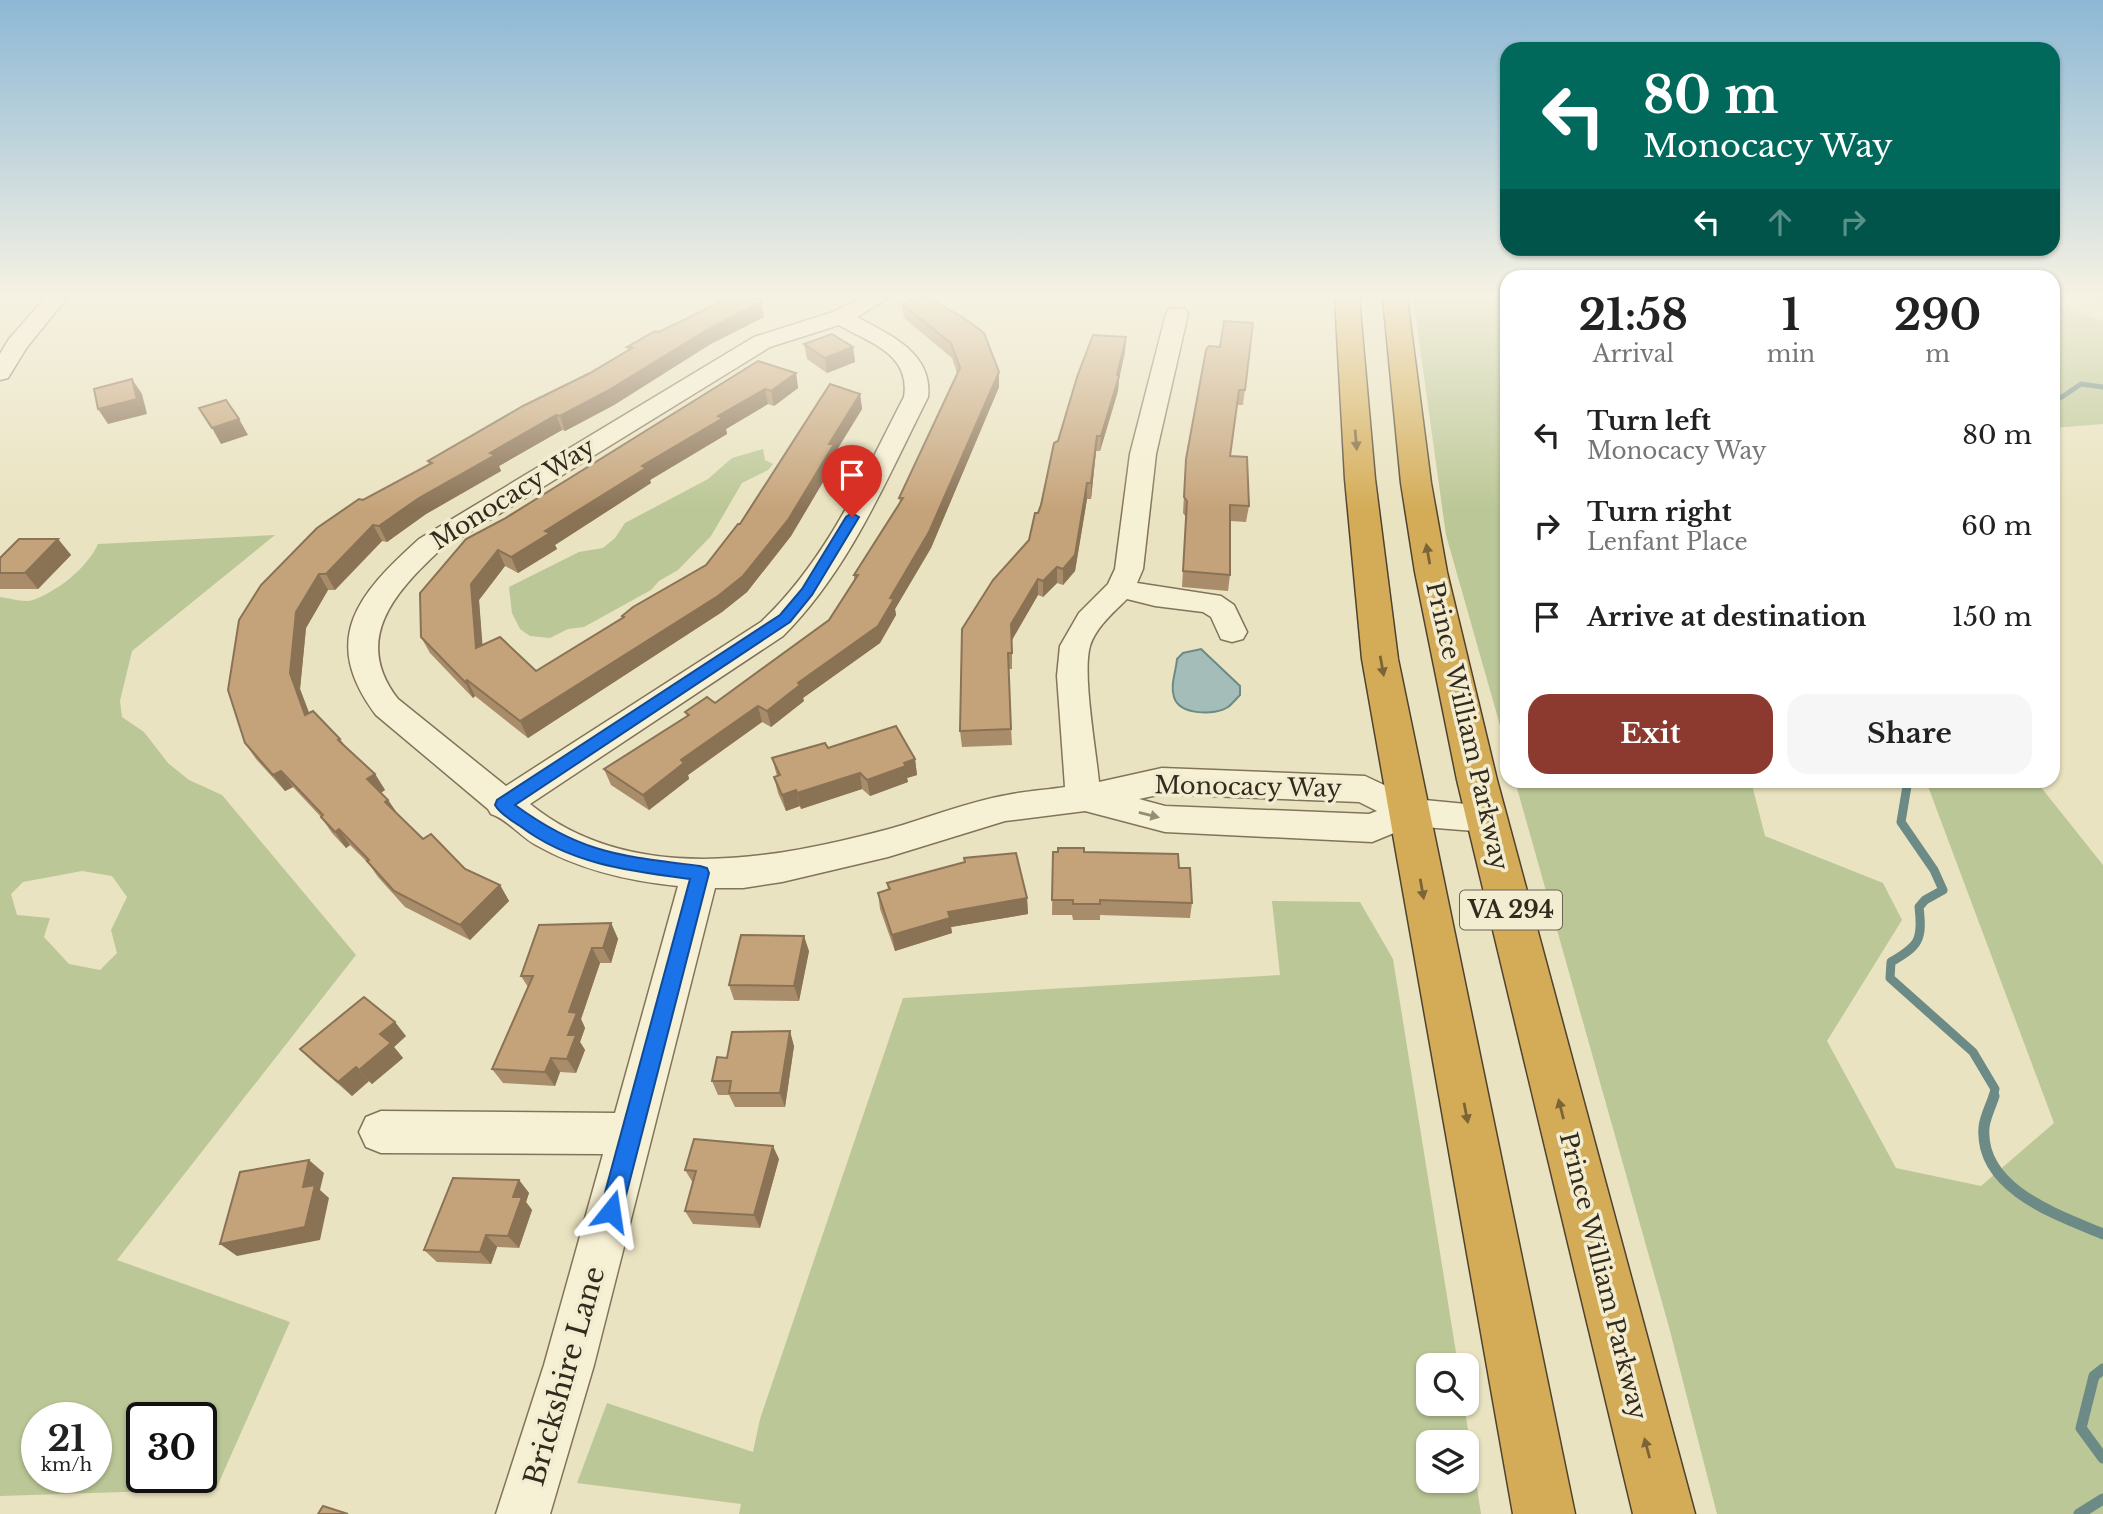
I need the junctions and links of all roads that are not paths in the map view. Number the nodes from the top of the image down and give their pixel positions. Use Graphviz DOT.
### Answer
graph roads {
  1 [pos="718,369"];
  2 [pos="916,369"];
  3 [pos="1164,369"];
  4 [pos="1350,369"];
  5 [pos="1403,369"];
  6 [pos="1121,588"];
  7 [pos="1222,626"];
  8 [pos="1083,798"];
  9 [pos="503,805"];
  10 [pos="1408,813"];
  11 [pos="1487,819"];
  12 [pos="700,873"];
  13 [pos="381,1132"];
  14 [pos="632,1134"];
  15 [pos="523,1514"];
  16 [pos="1544,1514"];
  17 [pos="1664,1514"];
  1 -- 9 [label="street, Monocacy Way"];
  2 -- 9 [label="street"];
  3 -- 6 [label="street"];
  4 -- 10 [label="highway, VA 294, one-way"];
  11 -- 5 [label="highway, Prince William Parkway / VA 294, one-way"];
  6 -- 7 [label="street"];
  6 -- 8 [label="street"];
  8 -- 10 [label="street, Monocacy Way"];
  8 -- 12 [label="street, Monocacy Way"];
  9 -- 12 [label="street, Monocacy Way"];
  10 -- 11 [label="street, Monocacy Way"];
  10 -- 16 [label="highway, VA 294, one-way"];
  17 -- 11 [label="highway, Prince William Parkway / VA 294, one-way"];
  12 -- 14 [label="street, Brickshire Lane"];
  13 -- 14 [label="street"];
  14 -- 15 [label="street, Brickshire Lane"];
}
